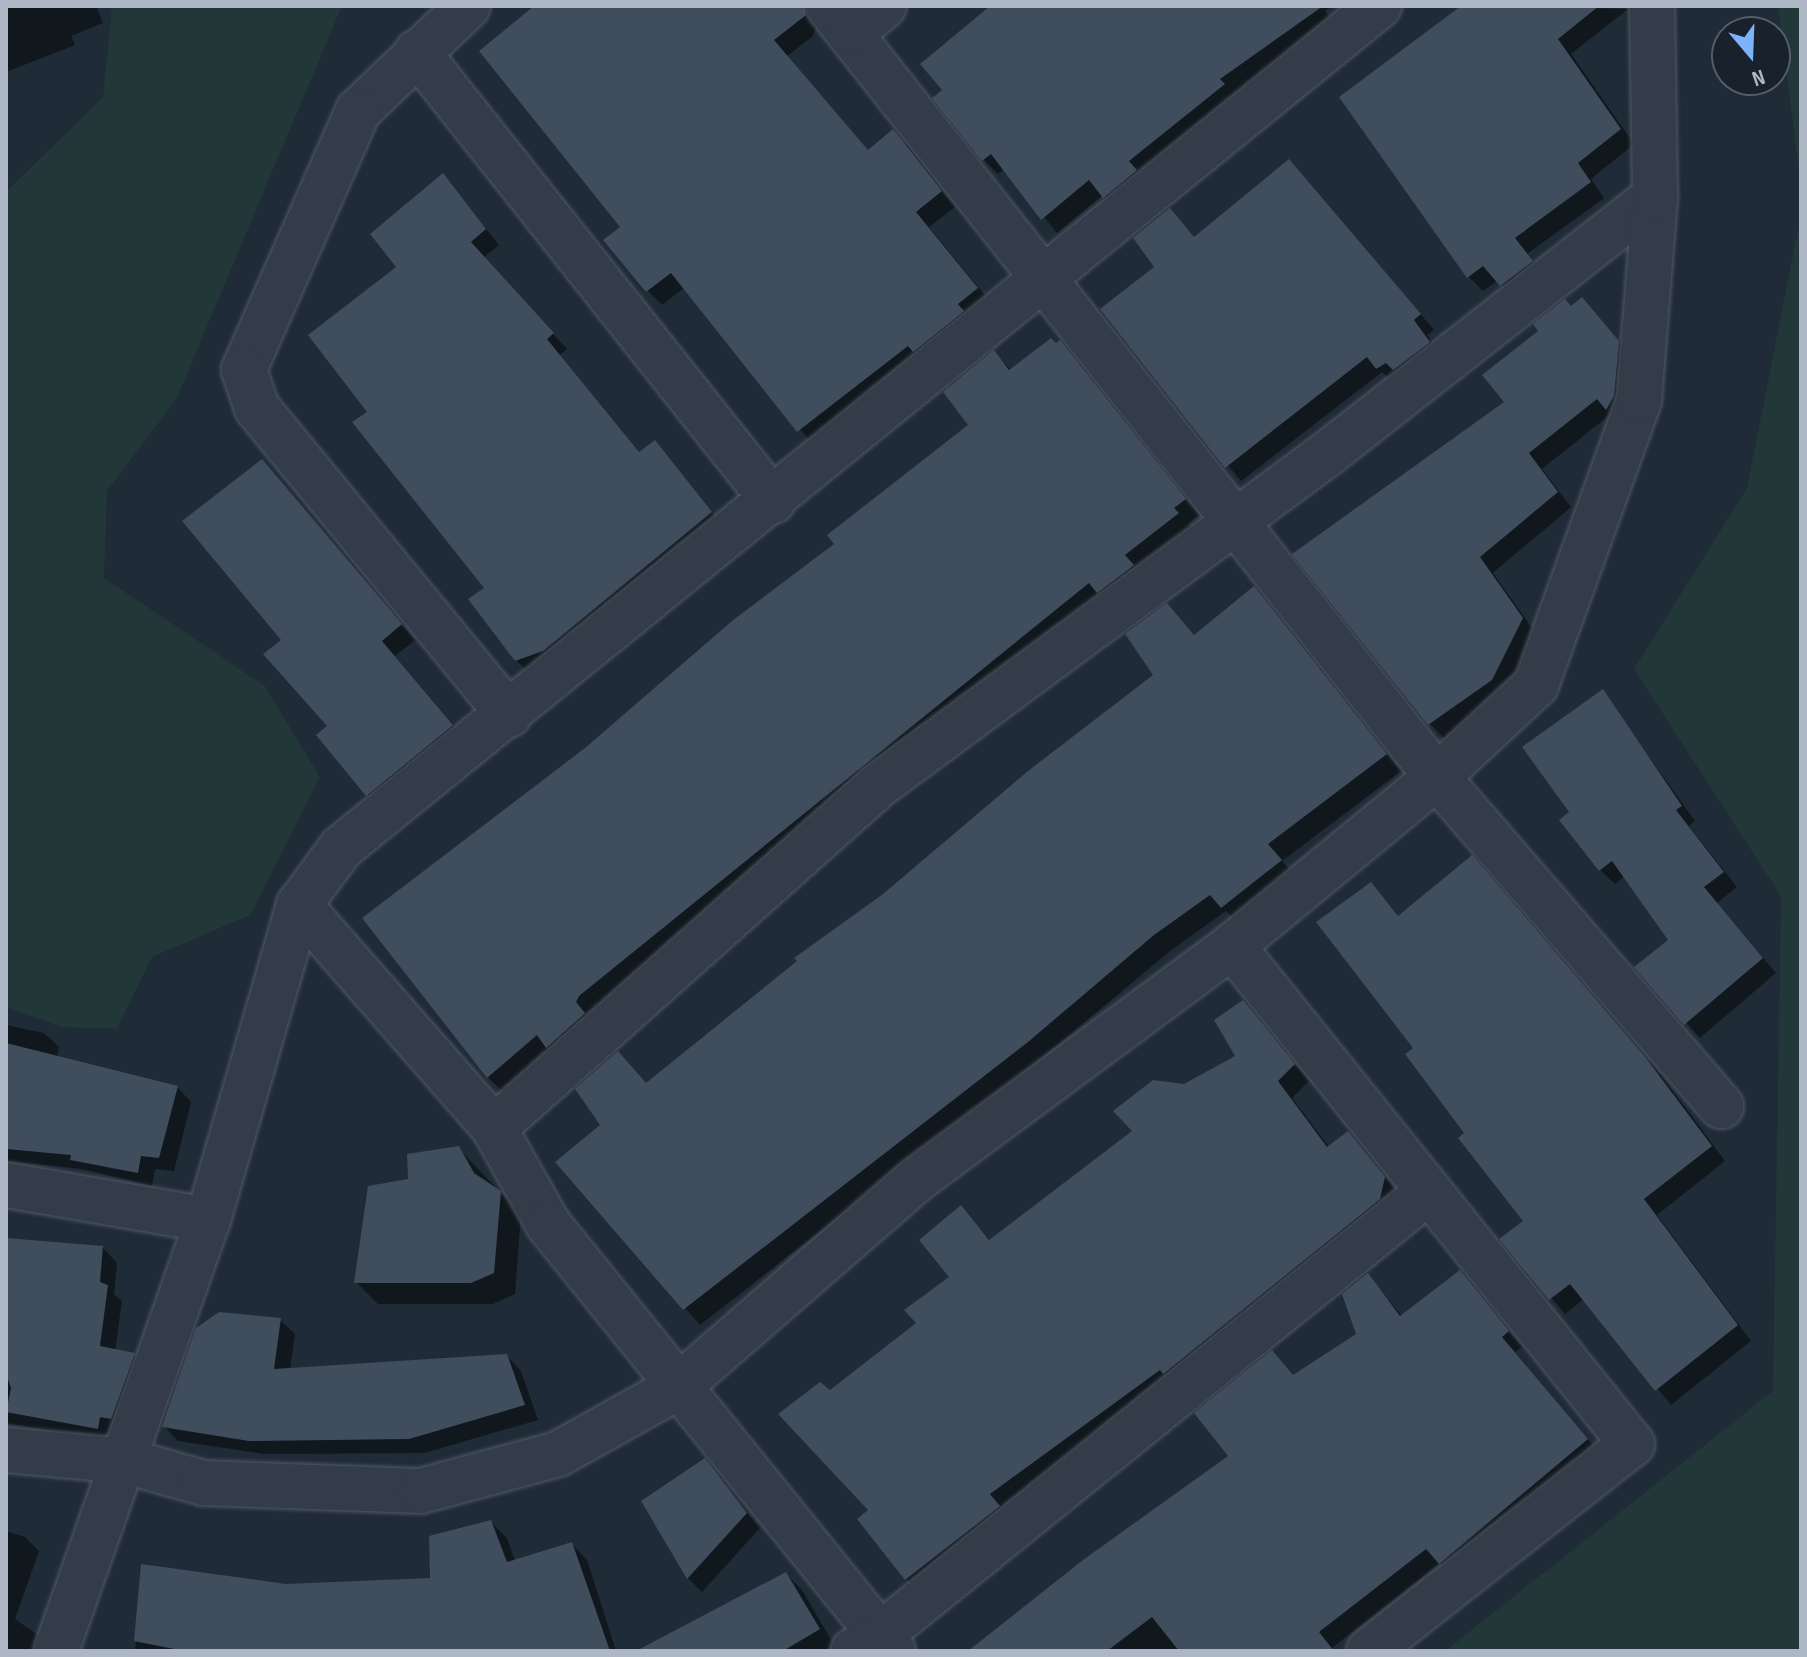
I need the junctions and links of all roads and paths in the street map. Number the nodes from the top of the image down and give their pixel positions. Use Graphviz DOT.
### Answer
graph roads {
  1 [pos="468,6"];
  2 [pos="884,6"];
  3 [pos="1379,6"];
  4 [pos="1652,6"];
  5 [pos="839,20"];
  6 [pos="417,52"];
  7 [pos="1655,197"];
  8 [pos="1041,278"];
  9 [pos="773,501"];
  10 [pos="1233,519"];
  11 [pos="509,715"];
  12 [pos="1437,777"];
  13 [pos="299,905"];
  14 [pos="1232,946"];
  15 [pos="1721,1106"];
  16 [pos="494,1128"];
  17 [pos="6,1185"];
  18 [pos="1427,1193"];
  19 [pos="208,1220"];
  20 [pos="678,1387"];
  21 [pos="6,1450"];
  22 [pos="126,1461"];
  23 [pos="876,1646"];
  24 [pos="56,1651"];
  25 [pos="1369,1651"];
  1 -- 6 [label="street"];
  2 -- 5 [label="street"];
  3 -- 8 [label="street"];
  4 -- 7 [label="street"];
  5 -- 8 [label="street"];
  6 -- 9 [label="street"];
  6 -- 11 [label="street"];
  7 -- 10 [label="street"];
  7 -- 12 [label="street"];
  8 -- 9 [label="street"];
  8 -- 10 [label="street"];
  9 -- 11 [label="street"];
  10 -- 12 [label="street"];
  10 -- 16 [label="street"];
  11 -- 13 [label="street"];
  12 -- 14 [label="street"];
  12 -- 15 [label="street"];
  13 -- 16 [label="street"];
  13 -- 19 [label="street"];
  14 -- 18 [label="street"];
  14 -- 20 [label="street"];
  16 -- 20 [label="street"];
  17 -- 19 [label="street"];
  18 -- 23 [label="street"];
  18 -- 25 [label="street"];
  19 -- 22 [label="street"];
  20 -- 22 [label="street"];
  20 -- 23 [label="street"];
  21 -- 22 [label="street"];
  22 -- 24 [label="street"];
}
